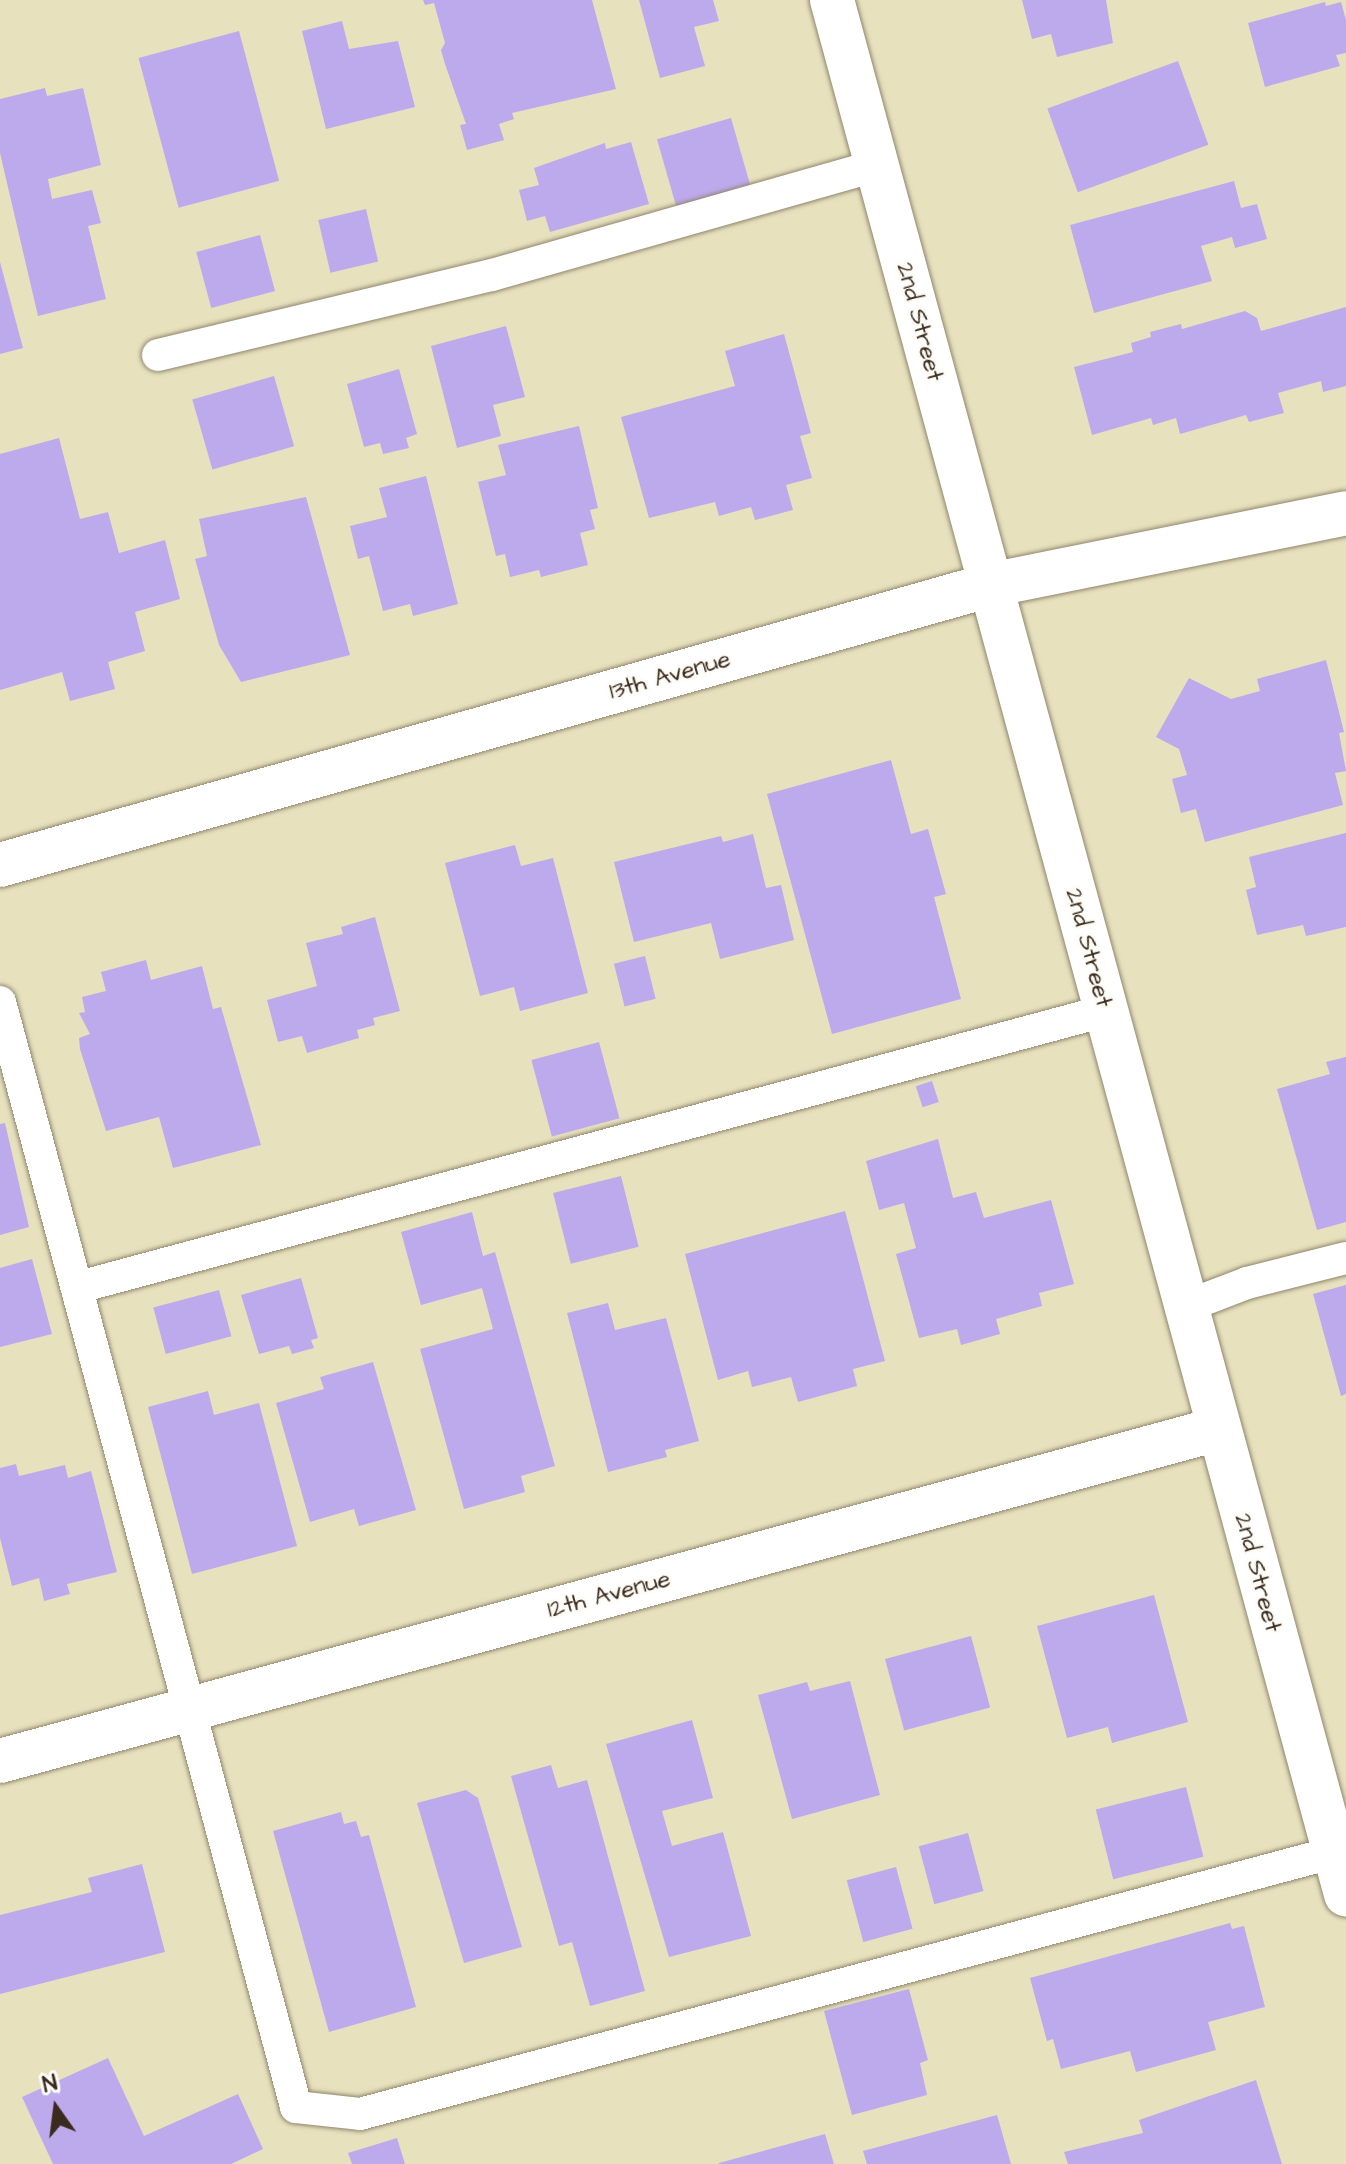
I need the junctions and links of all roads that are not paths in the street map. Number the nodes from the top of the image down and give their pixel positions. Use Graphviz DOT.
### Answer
graph roads {
  1 [pos="832,0"];
  2 [pos="877,165"];
  3 [pos="158,355"];
  4 [pos="1346,513"];
  5 [pos="990,585"];
  6 [pos="0,865"];
  7 [pos="0,1002"];
  8 [pos="1105,1011"];
  9 [pos="1346,1258"];
  10 [pos="79,1287"];
  11 [pos="1187,1306"];
  12 [pos="1218,1429"];
  13 [pos="192,1710"];
  14 [pos="0,1761"];
  15 [pos="1335,1852"];
  16 [pos="1346,1894"];
  1 -- 2 [label="street, 2nd Street"];
  2 -- 3 [label="lane"];
  2 -- 5 [label="street, 2nd Street"];
  4 -- 5 [label="street, 13th Avenue"];
  5 -- 6 [label="street, 13th Avenue"];
  5 -- 8 [label="street, 2nd Street"];
  7 -- 10 [label="lane"];
  8 -- 10 [label="lane"];
  8 -- 11 [label="street, 2nd Street"];
  9 -- 11 [label="lane"];
  10 -- 13 [label="lane"];
  11 -- 12 [label="street, 2nd Street"];
  12 -- 13 [label="street, 12th Avenue"];
  12 -- 15 [label="street, 2nd Street"];
  13 -- 14 [label="street, 12th Avenue"];
  13 -- 15 [label="lane"];
  15 -- 16 [label="street, 2nd Street"];
}
